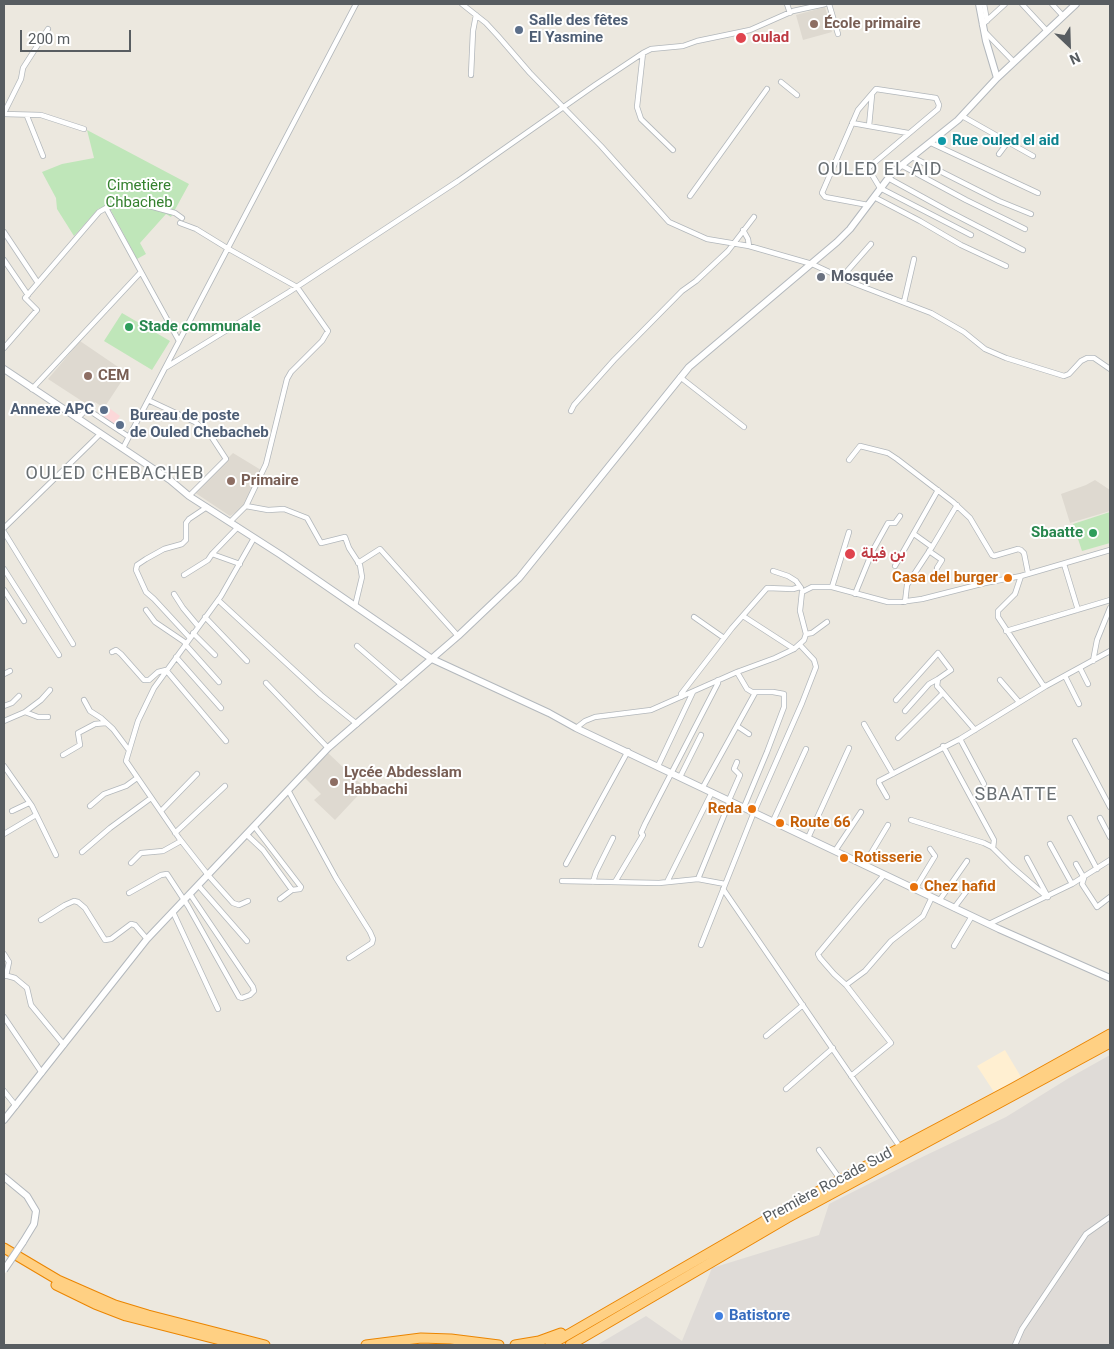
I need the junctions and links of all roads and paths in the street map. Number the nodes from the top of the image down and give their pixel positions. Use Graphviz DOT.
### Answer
graph roads {
  1 [pos="356,4"];
  2 [pos="462,4"];
  3 [pos="787,4"];
  4 [pos="825,4"];
  5 [pos="829,4"];
  6 [pos="978,4"];
  7 [pos="984,4"];
  8 [pos="1005,4"];
  9 [pos="1022,4"];
  10 [pos="1052,4"];
  11 [pos="1076,4"];
  12 [pos="790,13"];
  13 [pos="476,14"];
  14 [pos="1063,16"];
  15 [pos="984,26"];
  16 [pos="48,29"];
  17 [pos="1047,31"];
  18 [pos="838,34"];
  19 [pos="643,53"];
  20 [pos="1014,62"];
  21 [pos="471,75"];
  22 [pos="997,78"];
  23 [pos="781,82"];
  24 [pos="767,88"];
  25 [pos="872,94"];
  26 [pos="797,95"];
  27 [pos="563,108"];
  28 [pos="4,114"];
  29 [pos="27,116"];
  30 [pos="962,116"];
  31 [pos="852,123"];
  32 [pos="869,126"];
  33 [pos="84,129"];
  34 [pos="908,133"];
  35 [pos="1008,142"];
  36 [pos="931,143"];
  37 [pos="673,150"];
  38 [pos="999,154"];
  39 [pos="43,156"];
  40 [pos="912,156"];
  41 [pos="1033,156"];
  42 [pos="901,165"];
  43 [pos="888,178"];
  44 [pos="880,188"];
  45 [pos="1038,193"];
  46 [pos="690,196"];
  47 [pos="874,197"];
  48 [pos="868,205"];
  49 [pos="106,208"];
  50 [pos="1031,214"];
  51 [pos="754,217"];
  52 [pos="1024,229"];
  53 [pos="743,230"];
  54 [pos="4,232"];
  55 [pos="971,235"];
  56 [pos="733,243"];
  57 [pos="871,244"];
  58 [pos="749,246"];
  59 [pos="226,248"];
  60 [pos="1023,250"];
  61 [pos="914,259"];
  62 [pos="4,260"];
  63 [pos="812,264"];
  64 [pos="1006,266"];
  65 [pos="140,273"];
  66 [pos="842,277"];
  67 [pos="38,283"];
  68 [pos="297,286"];
  69 [pos="28,295"];
  70 [pos="904,302"];
  71 [pos="179,341"];
  72 [pos="4,348"];
  73 [pos="165,368"];
  74 [pos="4,369"];
  75 [pos="1110,369"];
  76 [pos="680,378"];
  77 [pos="32,389"];
  78 [pos="148,400"];
  79 [pos="571,411"];
  80 [pos="77,419"];
  81 [pos="744,427"];
  82 [pos="100,434"];
  83 [pos="129,437"];
  84 [pos="123,448"];
  85 [pos="849,460"];
  86 [pos="938,490"];
  87 [pos="190,496"];
  88 [pos="246,506"];
  89 [pos="957,506"];
  90 [pos="207,507"];
  91 [pos="900,516"];
  92 [pos="230,522"];
  93 [pos="238,527"];
  94 [pos="4,528"];
  95 [pos="4,532"];
  96 [pos="849,532"];
  97 [pos="914,534"];
  98 [pos="254,538"];
  99 [pos="931,549"];
  100 [pos="1110,550"];
  101 [pos="212,554"];
  102 [pos="358,563"];
  103 [pos="240,564"];
  104 [pos="1064,564"];
  105 [pos="895,566"];
  106 [pos="938,568"];
  107 [pos="4,569"];
  108 [pos="773,571"];
  109 [pos="1028,574"];
  110 [pos="184,575"];
  111 [pos="1021,576"];
  112 [pos="832,587"];
  113 [pos="4,590"];
  114 [pos="801,590"];
  115 [pos="174,594"];
  116 [pos="855,594"];
  117 [pos="218,600"];
  118 [pos="1110,600"];
  119 [pos="905,602"];
  120 [pos="355,606"];
  121 [pos="1110,608"];
  122 [pos="146,610"];
  123 [pos="1078,610"];
  124 [pos="743,616"];
  125 [pos="205,617"];
  126 [pos="694,617"];
  127 [pos="24,621"];
  128 [pos="827,622"];
  129 [pos="198,626"];
  130 [pos="1006,631"];
  131 [pos="193,633"];
  132 [pos="806,634"];
  133 [pos="458,636"];
  134 [pos="190,638"];
  135 [pos="724,638"];
  136 [pos="185,643"];
  137 [pos="73,644"];
  138 [pos="800,645"];
  139 [pos="356,646"];
  140 [pos="794,649"];
  141 [pos="1110,651"];
  142 [pos="112,652"];
  143 [pos="214,655"];
  144 [pos="59,656"];
  145 [pos="176,657"];
  146 [pos="432,659"];
  147 [pos="246,661"];
  148 [pos="1093,661"];
  149 [pos="1080,668"];
  150 [pos="166,670"];
  151 [pos="10,671"];
  152 [pos="737,672"];
  153 [pos="4,674"];
  154 [pos="1065,676"];
  155 [pos="938,679"];
  156 [pos="718,680"];
  157 [pos="1000,680"];
  158 [pos="219,682"];
  159 [pos="266,683"];
  160 [pos="1088,684"];
  161 [pos="402,685"];
  162 [pos="1046,686"];
  163 [pos="50,690"];
  164 [pos="693,692"];
  165 [pos="943,692"];
  166 [pos="756,693"];
  167 [pos="19,696"];
  168 [pos="681,697"];
  169 [pos="84,700"];
  170 [pos="896,700"];
  171 [pos="1019,702"];
  172 [pos="1079,704"];
  173 [pos="4,706"];
  174 [pos="221,708"];
  175 [pos="905,711"];
  176 [pos="26,712"];
  177 [pos="48,717"];
  178 [pos="4,720"];
  179 [pos="106,722"];
  180 [pos="357,724"];
  181 [pos="864,724"];
  182 [pos="737,726"];
  183 [pos="576,728"];
  184 [pos="975,730"];
  185 [pos="749,734"];
  186 [pos="701,735"];
  187 [pos="898,738"];
  188 [pos="960,739"];
  189 [pos="1075,740"];
  190 [pos="226,741"];
  191 [pos="943,746"];
  192 [pos="328,748"];
  193 [pos="849,748"];
  194 [pos="128,749"];
  195 [pos="806,749"];
  196 [pos="628,751"];
  197 [pos="63,755"];
  198 [pos="737,762"];
  199 [pos="4,766"];
  200 [pos="658,766"];
  201 [pos="671,772"];
  202 [pos="197,774"];
  203 [pos="893,774"];
  204 [pos="680,776"];
  205 [pos="137,778"];
  206 [pos="984,784"];
  207 [pos="225,786"];
  208 [pos="703,787"];
  209 [pos="288,790"];
  210 [pos="712,792"];
  211 [pos="887,797"];
  212 [pos="151,798"];
  213 [pos="730,800"];
  214 [pos="29,803"];
  215 [pos="90,806"];
  216 [pos="744,807"];
  217 [pos="1110,807"];
  218 [pos="12,811"];
  219 [pos="161,811"];
  220 [pos="754,812"];
  221 [pos="861,812"];
  222 [pos="36,815"];
  223 [pos="1070,818"];
  224 [pos="1100,818"];
  225 [pos="911,820"];
  226 [pos="773,821"];
  227 [pos="888,825"];
  228 [pos="254,826"];
  229 [pos="175,833"];
  230 [pos="4,834"];
  231 [pos="246,834"];
  232 [pos="1110,837"];
  233 [pos="613,838"];
  234 [pos="808,838"];
  235 [pos="181,841"];
  236 [pos="1050,844"];
  237 [pos="993,848"];
  238 [pos="930,850"];
  239 [pos="835,851"];
  240 [pos="82,852"];
  241 [pos="56,855"];
  242 [pos="1026,858"];
  243 [pos="1110,860"];
  244 [pos="967,861"];
  245 [pos="131,863"];
  246 [pos="566,864"];
  247 [pos="1076,864"];
  248 [pos="864,865"];
  249 [pos="1097,869"];
  250 [pos="208,875"];
  251 [pos="884,875"];
  252 [pos="1084,878"];
  253 [pos="698,879"];
  254 [pos="562,881"];
  255 [pos="592,882"];
  256 [pos="615,882"];
  257 [pos="667,882"];
  258 [pos="972,884"];
  259 [pos="1072,884"];
  260 [pos="198,885"];
  261 [pos="724,886"];
  262 [pos="915,889"];
  263 [pos="292,890"];
  264 [pos="129,893"];
  265 [pos="190,894"];
  266 [pos="932,897"];
  267 [pos="1048,897"];
  268 [pos="1110,897"];
  269 [pos="280,899"];
  270 [pos="184,900"];
  271 [pos="248,901"];
  272 [pos="940,901"];
  273 [pos="954,908"];
  274 [pos="173,912"];
  275 [pos="972,916"];
  276 [pos="41,920"];
  277 [pos="989,924"];
  278 [pos="147,939"];
  279 [pos="247,941"];
  280 [pos="701,946"];
  281 [pos="954,946"];
  282 [pos="4,954"];
  283 [pos="349,958"];
  284 [pos="5,976"];
  285 [pos="1110,978"];
  286 [pos="846,985"];
  287 [pos="803,1005"];
  288 [pos="218,1009"];
  289 [pos="4,1017"];
  290 [pos="1110,1034"];
  291 [pos="766,1036"];
  292 [pos="1110,1043"];
  293 [pos="64,1045"];
  294 [pos="833,1048"];
  295 [pos="42,1073"];
  296 [pos="851,1076"];
  297 [pos="786,1089"];
  298 [pos="4,1091"];
  299 [pos="16,1106"];
  300 [pos="4,1120"];
  301 [pos="900,1147"];
  302 [pos="819,1150"];
  303 [pos="4,1176"];
  304 [pos="840,1179"];
  305 [pos="1110,1217"];
  306 [pos="4,1248"];
  307 [pos="4,1255"];
  308 [pos="4,1271"];
  309 [pos="590,1322"];
  310 [pos="240,1345"];
  311 [pos="265,1345"];
  312 [pos="366,1345"];
  313 [pos="499,1345"];
  314 [pos="515,1345"];
  315 [pos="550,1345"];
  316 [pos="570,1345"];
  317 [pos="1014,1345"];
  1 -- 59 [label="street"];
  2 -- 13 [label="street"];
  3 -- 12 [label="street"];
  4 -- 12 [label="street"];
  5 -- 18 [label="street"];
  6 -- 15 [label="street"];
  7 -- 15 [label="street"];
  8 -- 15 [label="street"];
  9 -- 17 [label="street"];
  10 -- 14 [label="street"];
  11 -- 14 [label="street"];
  12 -- 19 [label="street"];
  13 -- 21 [label="street"];
  13 -- 27 [label="street"];
  14 -- 17 [label="street"];
  15 -- 20 [label="street"];
  15 -- 22 [label="street"];
  16 -- 28 [label="street"];
  17 -- 20 [label="street"];
  19 -- 27 [label="street"];
  19 -- 37 [label="street"];
  20 -- 22 [label="street"];
  22 -- 30 [label="street"];
  23 -- 26 [label="street"];
  24 -- 46 [label="street"];
  25 -- 31 [label="street"];
  25 -- 32 [label="street"];
  25 -- 34 [label="street"];
  27 -- 56 [label="street"];
  27 -- 68 [label="street"];
  28 -- 29 [label="street"];
  29 -- 33 [label="street"];
  29 -- 39 [label="street"];
  30 -- 35 [label="street"];
  30 -- 36 [label="street"];
  31 -- 32 [label="street"];
  31 -- 48 [label="street"];
  32 -- 34 [label="street"];
  34 -- 44 [label="street"];
  35 -- 38 [label="street"];
  35 -- 41 [label="street"];
  36 -- 40 [label="street"];
  36 -- 45 [label="street"];
  40 -- 42 [label="street"];
  40 -- 50 [label="street"];
  42 -- 43 [label="street"];
  42 -- 52 [label="street"];
  43 -- 44 [label="street"];
  43 -- 60 [label="street"];
  44 -- 47 [label="street"];
  44 -- 55 [label="street"];
  47 -- 48 [label="street"];
  47 -- 64 [label="street"];
  48 -- 63 [label="street"];
  49 -- 59 [label="street"];
  49 -- 65 [label="street"];
  49 -- 67 [label="street"];
  51 -- 53 [label="street"];
  53 -- 56 [label="street"];
  53 -- 58 [label="street"];
  54 -- 67 [label="street"];
  56 -- 58 [label="street"];
  56 -- 79 [label="street"];
  57 -- 66 [label="street"];
  58 -- 63 [label="street"];
  59 -- 68 [label="street"];
  59 -- 71 [label="street"];
  61 -- 70 [label="street"];
  62 -- 69 [label="street"];
  63 -- 66 [label="street"];
  63 -- 76 [label="street"];
  65 -- 71 [label="street"];
  65 -- 77 [label="street"];
  66 -- 70 [label="street"];
  67 -- 69 [label="street"];
  68 -- 73 [label="street"];
  68 -- 88 [label="street"];
  69 -- 72 [label="street"];
  70 -- 75 [label="street"];
  71 -- 73 [label="street"];
  73 -- 78 [label="street"];
  74 -- 77 [label="street"];
  76 -- 81 [label="street"];
  76 -- 133 [label="street"];
  77 -- 80 [label="street"];
  78 -- 83 [label="street"];
  78 -- 87 [label="street"];
  80 -- 82 [label="street"];
  80 -- 83 [label="street"];
  82 -- 84 [label="street"];
  82 -- 94 [label="street"];
  83 -- 84 [label="street"];
  84 -- 87 [label="street"];
  85 -- 86 [label="street"];
  86 -- 89 [label="street"];
  86 -- 97 [label="street"];
  87 -- 90 [label="street"];
  88 -- 92 [label="street"];
  88 -- 102 [label="street"];
  89 -- 99 [label="street"];
  89 -- 109 [label="street"];
  90 -- 92 [label="street"];
  90 -- 134 [label="street"];
  91 -- 116 [label="street"];
  92 -- 93 [label="street"];
  93 -- 98 [label="street"];
  93 -- 101 [label="street"];
  95 -- 137 [label="street"];
  96 -- 112 [label="street"];
  97 -- 99 [label="street"];
  97 -- 105 [label="street"];
  98 -- 103 [label="street"];
  98 -- 120 [label="street"];
  99 -- 106 [label="street"];
  99 -- 119 [label="street"];
  100 -- 104 [label="street"];
  101 -- 103 [label="street"];
  101 -- 110 [label="street"];
  102 -- 120 [label="street"];
  102 -- 133 [label="street"];
  103 -- 117 [label="street"];
  104 -- 109 [label="street"];
  104 -- 123 [label="street"];
  107 -- 144 [label="street"];
  108 -- 114 [label="street"];
  109 -- 111 [label="street"];
  111 -- 119 [label="street"];
  111 -- 130 [label="street"];
  112 -- 114 [label="street"];
  112 -- 116 [label="street"];
  113 -- 127 [label="street"];
  114 -- 124 [label="street"];
  114 -- 132 [label="street"];
  115 -- 129 [label="street"];
  116 -- 119 [label="street"];
  117 -- 125 [label="street"];
  117 -- 180 [label="street"];
  118 -- 123 [label="street"];
  120 -- 146 [label="street"];
  121 -- 148 [label="street"];
  122 -- 136 [label="street"];
  123 -- 130 [label="street"];
  124 -- 135 [label="street"];
  124 -- 140 [label="street"];
  125 -- 129 [label="street"];
  125 -- 147 [label="street"];
  126 -- 135 [label="street"];
  128 -- 132 [label="street"];
  129 -- 131 [label="street"];
  130 -- 162 [label="street"];
  131 -- 134 [label="street"];
  131 -- 143 [label="street"];
  132 -- 138 [label="street"];
  133 -- 146 [label="street"];
  134 -- 136 [label="street"];
  135 -- 168 [label="street"];
  136 -- 145 [label="street"];
  136 -- 158 [label="street"];
  138 -- 140 [label="street"];
  138 -- 220 [label="street"];
  139 -- 161 [label="street"];
  140 -- 152 [label="street"];
  141 -- 148 [label="street"];
  142 -- 150 [label="street"];
  145 -- 150 [label="street"];
  145 -- 174 [label="street"];
  146 -- 161 [label="street"];
  146 -- 183 [label="street"];
  148 -- 149 [label="street"];
  149 -- 154 [label="street"];
  149 -- 160 [label="street"];
  150 -- 190 [label="street"];
  150 -- 194 [label="street"];
  151 -- 153 [label="street"];
  152 -- 156 [label="street"];
  152 -- 166 [label="street"];
  154 -- 162 [label="street"];
  154 -- 172 [label="street"];
  155 -- 165 [label="street"];
  155 -- 170 [label="street"];
  155 -- 175 [label="street"];
  156 -- 164 [label="street"];
  156 -- 201 [label="street"];
  157 -- 171 [label="street"];
  159 -- 192 [label="street"];
  161 -- 180 [label="street"];
  162 -- 171 [label="street"];
  163 -- 176 [label="street"];
  164 -- 168 [label="street"];
  164 -- 200 [label="street"];
  165 -- 184 [label="street"];
  165 -- 187 [label="street"];
  166 -- 182 [label="street"];
  166 -- 216 [label="street"];
  167 -- 173 [label="street"];
  168 -- 183 [label="street"];
  169 -- 179 [label="street"];
  171 -- 184 [label="street"];
  176 -- 177 [label="street"];
  176 -- 178 [label="street"];
  179 -- 194 [label="street"];
  179 -- 197 [label="street"];
  180 -- 192 [label="street"];
  181 -- 203 [label="street"];
  182 -- 185 [label="street"];
  182 -- 208 [label="street"];
  183 -- 196 [label="street"];
  184 -- 188 [label="street"];
  186 -- 204 [label="street"];
  188 -- 191 [label="street"];
  188 -- 206 [label="street"];
  189 -- 217 [label="street"];
  191 -- 203 [label="street"];
  191 -- 237 [label="street"];
  192 -- 209 [label="street"];
  193 -- 234 [label="street"];
  194 -- 205 [label="street"];
  195 -- 226 [label="street"];
  196 -- 200 [label="street"];
  196 -- 246 [label="street"];
  198 -- 213 [label="street"];
  199 -- 214 [label="street"];
  200 -- 201 [label="street"];
  201 -- 204 [label="street"];
  201 -- 256 [label="street"];
  202 -- 219 [label="street"];
  203 -- 211 [label="street"];
  204 -- 208 [label="street"];
  205 -- 212 [label="street"];
  205 -- 215 [label="street"];
  207 -- 229 [label="street"];
  208 -- 210 [label="street"];
  209 -- 228 [label="street"];
  209 -- 283 [label="street"];
  210 -- 213 [label="street"];
  210 -- 257 [label="street"];
  212 -- 219 [label="street"];
  212 -- 240 [label="street"];
  213 -- 216 [label="street"];
  213 -- 253 [label="street"];
  214 -- 218 [label="street"];
  214 -- 222 [label="street"];
  216 -- 220 [label="street"];
  219 -- 229 [label="street"];
  220 -- 226 [label="street"];
  220 -- 261 [label="street"];
  221 -- 239 [label="street"];
  222 -- 230 [label="street"];
  222 -- 241 [label="street"];
  223 -- 249 [label="street"];
  224 -- 232 [label="street"];
  225 -- 237 [label="street"];
  226 -- 234 [label="street"];
  227 -- 248 [label="street"];
  228 -- 231 [label="street"];
  228 -- 263 [label="street"];
  229 -- 235 [label="street"];
  231 -- 250 [label="street"];
  231 -- 263 [label="street"];
  233 -- 255 [label="street"];
  234 -- 239 [label="street"];
  235 -- 245 [label="street"];
  235 -- 250 [label="street"];
  236 -- 259 [label="street"];
  237 -- 267 [label="street"];
  238 -- 262 [label="street"];
  239 -- 248 [label="street"];
  242 -- 267 [label="street"];
  243 -- 249 [label="street"];
  244 -- 272 [label="street"];
  247 -- 252 [label="street"];
  248 -- 251 [label="street"];
  249 -- 252 [label="street"];
  250 -- 260 [label="street"];
  250 -- 271 [label="street"];
  251 -- 262 [label="street"];
  251 -- 286 [label="street"];
  252 -- 259 [label="street"];
  252 -- 268 [label="street"];
  253 -- 257 [label="street"];
  253 -- 261 [label="street"];
  254 -- 255 [label="street"];
  255 -- 256 [label="street"];
  256 -- 257 [label="street"];
  258 -- 273 [label="street"];
  259 -- 267 [label="street"];
  260 -- 265 [label="street"];
  260 -- 279 [label="street"];
  261 -- 280 [label="street"];
  261 -- 287 [label="street"];
  262 -- 266 [label="street"];
  263 -- 269 [label="street"];
  264 -- 270 [label="street"];
  265 -- 270 [label="street"];
  265 -- 270 [label="street"];
  266 -- 272 [label="street"];
  266 -- 286 [label="street"];
  267 -- 277 [label="street"];
  270 -- 274 [label="street"];
  272 -- 273 [label="street"];
  273 -- 275 [label="street"];
  274 -- 278 [label="street"];
  274 -- 288 [label="street"];
  275 -- 277 [label="street"];
  275 -- 281 [label="street"];
  276 -- 278 [label="street"];
  277 -- 285 [label="street"];
  278 -- 293 [label="street"];
  282 -- 284 [label="street"];
  284 -- 293 [label="street"];
  286 -- 296 [label="street"];
  287 -- 291 [label="street"];
  287 -- 294 [label="street"];
  289 -- 295 [label="street"];
  290 -- 301 [label="highway, Première Rocade Sud"];
  292 -- 316 [label="highway, Première Rocade Sud"];
  293 -- 295 [label="street"];
  294 -- 296 [label="street"];
  294 -- 297 [label="street"];
  295 -- 299 [label="street"];
  296 -- 301 [label="street"];
  298 -- 299 [label="street"];
  299 -- 300 [label="street"];
  301 -- 304 [label="highway, Première Rocade Sud"];
  302 -- 304 [label="street"];
  303 -- 308 [label="street, bridge"];
  304 -- 309 [label="highway, Première Rocade Sud"];
  305 -- 317 [label="street"];
  306 -- 311 [label="highway"];
  307 -- 310 [label="highway"];
  309 -- 314 [label="highway"];
  309 -- 315 [label="highway, Première Rocade Sud"];
  312 -- 313 [label="highway"];
}
